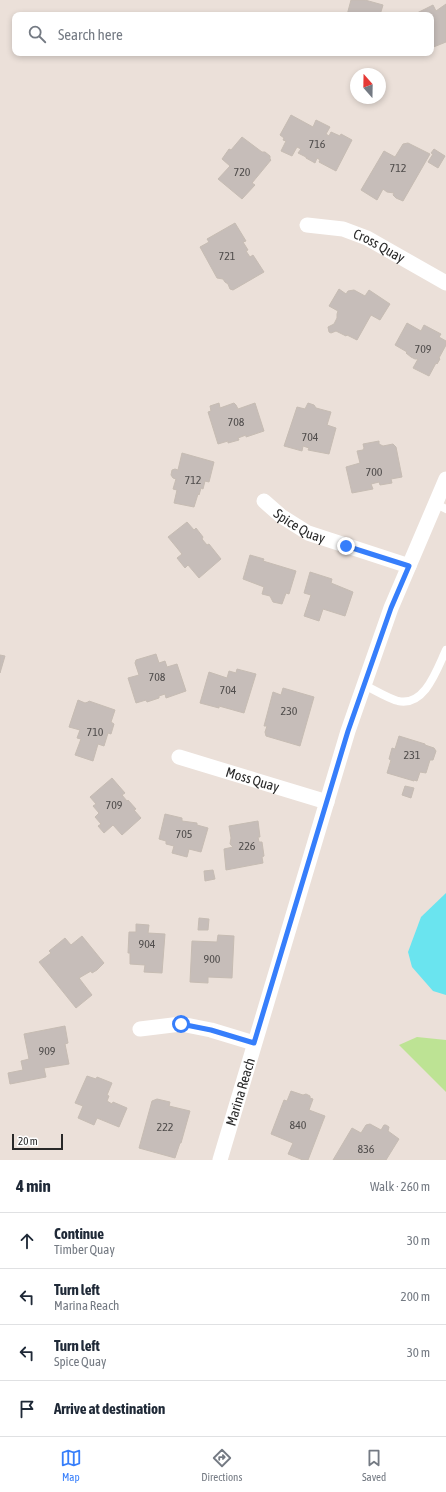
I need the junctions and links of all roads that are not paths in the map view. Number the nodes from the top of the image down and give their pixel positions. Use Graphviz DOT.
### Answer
graph roads {
  1 [pos="307,225"];
  2 [pos="446,283"];
  3 [pos="446,479"];
  4 [pos="264,501"];
  5 [pos="441,506"];
  6 [pos="409,566"];
  7 [pos="446,650"];
  8 [pos="364,685"];
  9 [pos="179,757"];
  10 [pos="327,802"];
  11 [pos="140,1028"];
  12 [pos="254,1043"];
  13 [pos="220,1160"];
  1 -- 2 [label="street, Cross Quay"];
  3 -- 5 [label="street, Marina Reach"];
  4 -- 6 [label="street, Spice Quay"];
  5 -- 6 [label="street, Marina Reach"];
  6 -- 8 [label="street, Marina Reach"];
  7 -- 8 [label="lane"];
  8 -- 10 [label="street, Marina Reach"];
  9 -- 10 [label="street, Moss Quay"];
  10 -- 12 [label="street, Marina Reach"];
  11 -- 12 [label="street"];
  12 -- 13 [label="street, Marina Reach"];
}
